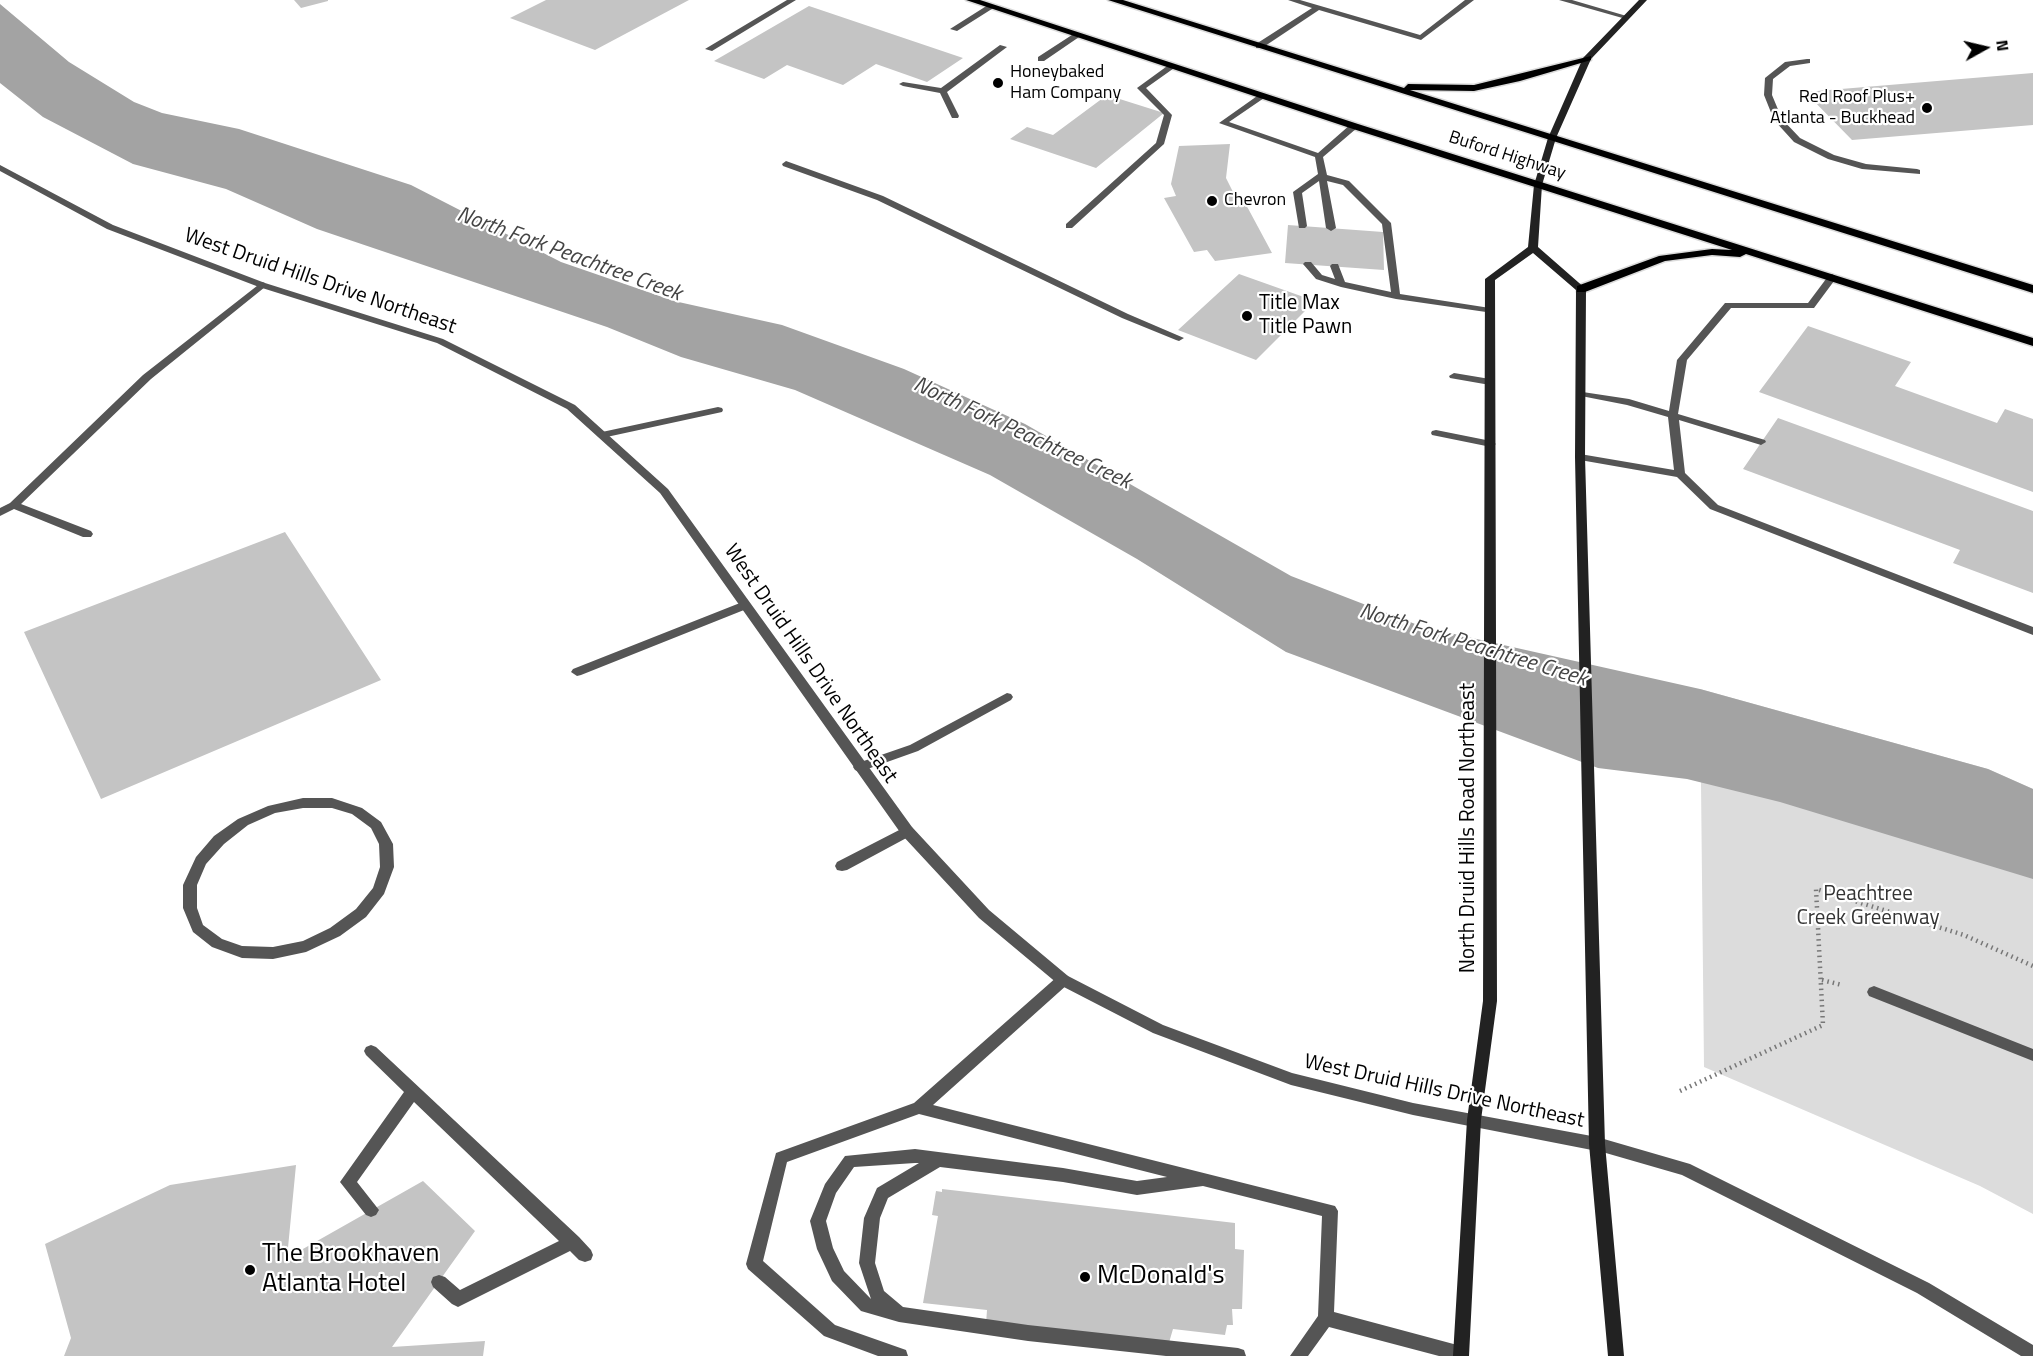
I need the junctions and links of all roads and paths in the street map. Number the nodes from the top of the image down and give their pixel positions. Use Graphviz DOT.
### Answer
graph roads {
  1 [pos="792,0"];
  2 [pos="971,0"];
  3 [pos="1113,0"];
  4 [pos="1292,0"];
  5 [pos="1470,0"];
  6 [pos="1563,0"];
  7 [pos="1643,0"];
  8 [pos="991,7"];
  9 [pos="1317,8"];
  10 [pos="1626,17"];
  11 [pos="954,29"];
  12 [pos="1078,35"];
  13 [pos="1004,46"];
  14 [pos="1259,46"];
  15 [pos="709,49"];
  16 [pos="1587,58"];
  17 [pos="1041,59"];
  18 [pos="1807,61"];
  19 [pos="1173,66"];
  20 [pos="903,84"];
  21 [pos="1378,84"];
  22 [pos="943,91"];
  23 [pos="1263,96"];
  24 [pos="955,116"];
  25 [pos="1354,126"];
  26 [pos="1552,138"];
  27 [pos="1319,156"];
  28 [pos="786,164"];
  29 [pos="0,168"];
  30 [pos="1917,172"];
  31 [pos="1321,176"];
  32 [pos="1538,185"];
  33 [pos="1069,226"];
  34 [pos="1302,226"];
  35 [pos="1331,228"];
  36 [pos="1533,248"];
  37 [pos="1765,255"];
  38 [pos="1308,264"];
  39 [pos="1335,266"];
  40 [pos="1832,277"];
  41 [pos="1341,284"];
  42 [pos="262,285"];
  43 [pos="1581,289"];
  44 [pos="2033,289"];
  45 [pos="1396,296"];
  46 [pos="1490,311"];
  47 [pos="1179,338"];
  48 [pos="2033,342"];
  49 [pos="1454,376"];
  50 [pos="1490,382"];
  51 [pos="1580,393"];
  52 [pos="718,410"];
  53 [pos="1673,415"];
  54 [pos="1436,433"];
  55 [pos="602,435"];
  56 [pos="1761,442"];
  57 [pos="1491,444"];
  58 [pos="1580,457"];
  59 [pos="1680,474"];
  60 [pos="14,505"];
  61 [pos="0,512"];
  62 [pos="87,534"];
  63 [pos="745,605"];
  64 [pos="2033,631"];
  65 [pos="577,672"];
  66 [pos="1006,697"];
  67 [pos="859,767"];
  68 [pos="332,803"];
  69 [pos="907,831"];
  70 [pos="842,866"];
  71 [pos="2033,966"];
  72 [pos="1063,980"];
  73 [pos="1874,992"];
  74 [pos="371,1052"];
  75 [pos="2033,1055"];
  76 [pos="1680,1091"];
  77 [pos="413,1092"];
  78 [pos="919,1108"];
  79 [pos="1474,1120"];
  80 [pos="1597,1144"];
  81 [pos="938,1160"];
  82 [pos="1205,1179"];
  83 [pos="371,1210"];
  84 [pos="573,1242"];
  85 [pos="585,1255"];
  86 [pos="439,1282"];
  87 [pos="899,1314"];
  88 [pos="1326,1318"];
  89 [pos="2033,1354"];
  90 [pos="1461,1355"];
  91 [pos="900,1356"];
  92 [pos="1238,1356"];
  93 [pos="1298,1356"];
  94 [pos="1616,1356"];
  1 -- 15 [label="street"];
  2 -- 8 [label="main road, Buford Highway"];
  3 -- 14 [label="main road, Buford Highway"];
  4 -- 9 [label="street"];
  5 -- 9 [label="street"];
  6 -- 10 [label="street"];
  7 -- 10 [label="main road"];
  8 -- 11 [label="street"];
  8 -- 12 [label="main road, Buford Highway"];
  9 -- 14 [label="street"];
  10 -- 16 [label="main road"];
  12 -- 17 [label="street"];
  12 -- 19 [label="main road, Buford Highway"];
  13 -- 22 [label="street"];
  14 -- 21 [label="main road, Buford Highway"];
  16 -- 21 [label="main road"];
  16 -- 26 [label="main road"];
  18 -- 30 [label="street"];
  19 -- 23 [label="main road, Buford Highway"];
  19 -- 33 [label="street"];
  20 -- 22 [label="street"];
  21 -- 26 [label="main road, Buford Highway"];
  22 -- 24 [label="street"];
  23 -- 25 [label="main road, Buford Highway"];
  23 -- 27 [label="street"];
  25 -- 27 [label="street"];
  25 -- 32 [label="main road, Buford Highway"];
  26 -- 32 [label="main road"];
  26 -- 44 [label="main road, Buford Highway"];
  27 -- 31 [label="street"];
  28 -- 47 [label="street"];
  29 -- 42 [label="street, West Druid Hills Drive Northeast"];
  31 -- 34 [label="street"];
  31 -- 35 [label="street"];
  31 -- 45 [label="street"];
  32 -- 36 [label="main road"];
  32 -- 37 [label="main road, Buford Highway"];
  36 -- 43 [label="main road"];
  36 -- 46 [label="main road, North Druid Hills Road Northeast"];
  37 -- 40 [label="main road, Buford Highway"];
  37 -- 43 [label="main road"];
  38 -- 41 [label="street"];
  39 -- 41 [label="street"];
  40 -- 48 [label="main road, Buford Highway"];
  40 -- 53 [label="street"];
  41 -- 45 [label="street"];
  42 -- 55 [label="street, West Druid Hills Drive Northeast"];
  42 -- 60 [label="street"];
  43 -- 51 [label="main road"];
  45 -- 46 [label="street"];
  46 -- 50 [label="main road, North Druid Hills Road Northeast"];
  49 -- 50 [label="street"];
  50 -- 57 [label="main road, North Druid Hills Road Northeast"];
  51 -- 53 [label="street"];
  51 -- 58 [label="main road"];
  52 -- 55 [label="street"];
  53 -- 56 [label="street"];
  53 -- 59 [label="street"];
  54 -- 57 [label="street"];
  55 -- 63 [label="street, West Druid Hills Drive Northeast"];
  57 -- 79 [label="main road, North Druid Hills Road Northeast"];
  58 -- 59 [label="street"];
  58 -- 80 [label="main road"];
  59 -- 64 [label="street"];
  60 -- 61 [label="street"];
  60 -- 62 [label="street"];
  63 -- 65 [label="street"];
  63 -- 67 [label="street, West Druid Hills Drive Northeast"];
  66 -- 67 [label="street"];
  67 -- 69 [label="street, West Druid Hills Drive Northeast"];
  68 -- 68 [label="street"];
  69 -- 70 [label="street"];
  69 -- 72 [label="street, West Druid Hills Drive Northeast"];
  71 -- 76 [label="path"];
  72 -- 78 [label="street"];
  72 -- 79 [label="street, West Druid Hills Drive Northeast"];
  73 -- 75 [label="street"];
  74 -- 77 [label="street"];
  77 -- 83 [label="street"];
  77 -- 84 [label="street"];
  78 -- 82 [label="street"];
  78 -- 91 [label="street"];
  79 -- 80 [label="street, West Druid Hills Drive Northeast"];
  79 -- 90 [label="main road, North Druid Hills Road Northeast"];
  80 -- 89 [label="street, West Druid Hills Drive Northeast"];
  80 -- 94 [label="main road"];
  81 -- 82 [label="street"];
  81 -- 87 [label="street"];
  81 -- 87 [label="street"];
  82 -- 88 [label="street"];
  84 -- 85 [label="street"];
  84 -- 86 [label="street"];
  87 -- 92 [label="street"];
  88 -- 90 [label="street"];
  88 -- 93 [label="street"];
}
